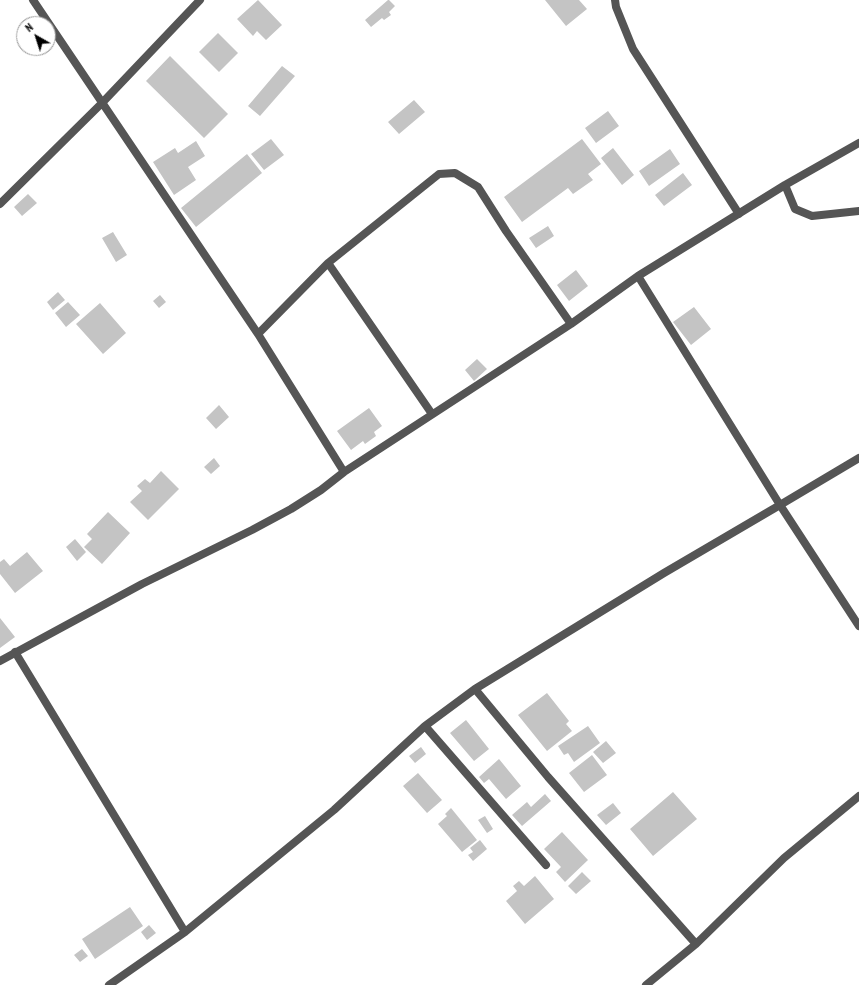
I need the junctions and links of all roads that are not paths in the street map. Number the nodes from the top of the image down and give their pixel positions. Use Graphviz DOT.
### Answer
graph roads {
  1 [pos="32,0"];
  2 [pos="200,0"];
  3 [pos="615,0"];
  4 [pos="102,103"];
  5 [pos="859,143"];
  6 [pos="785,185"];
  7 [pos="0,204"];
  8 [pos="859,211"];
  9 [pos="739,214"];
  10 [pos="328,263"];
  11 [pos="638,276"];
  12 [pos="571,324"];
  13 [pos="258,334"];
  14 [pos="432,414"];
  15 [pos="859,458"];
  16 [pos="344,472"];
  17 [pos="780,505"];
  18 [pos="859,626"];
  19 [pos="15,652"];
  20 [pos="0,661"];
  21 [pos="475,689"];
  22 [pos="425,726"];
  23 [pos="859,796"];
  24 [pos="546,865"];
  25 [pos="185,932"];
  26 [pos="696,944"];
  27 [pos="109,985"];
  28 [pos="646,985"];
  1 -- 4 [label="street"];
  2 -- 4 [label="street"];
  3 -- 9 [label="street"];
  4 -- 7 [label="street"];
  4 -- 13 [label="street"];
  5 -- 6 [label="street"];
  6 -- 8 [label="street"];
  6 -- 9 [label="street"];
  9 -- 11 [label="street"];
  10 -- 12 [label="street"];
  10 -- 13 [label="street"];
  10 -- 14 [label="street"];
  11 -- 12 [label="street"];
  11 -- 17 [label="street"];
  12 -- 14 [label="street"];
  13 -- 16 [label="street"];
  14 -- 16 [label="street"];
  15 -- 17 [label="street"];
  16 -- 19 [label="street"];
  17 -- 18 [label="street"];
  17 -- 21 [label="street"];
  19 -- 20 [label="street"];
  19 -- 25 [label="street"];
  21 -- 22 [label="street"];
  21 -- 26 [label="street"];
  22 -- 24 [label="street"];
  22 -- 25 [label="street"];
  23 -- 26 [label="street"];
  25 -- 27 [label="street"];
  26 -- 28 [label="street"];
}
